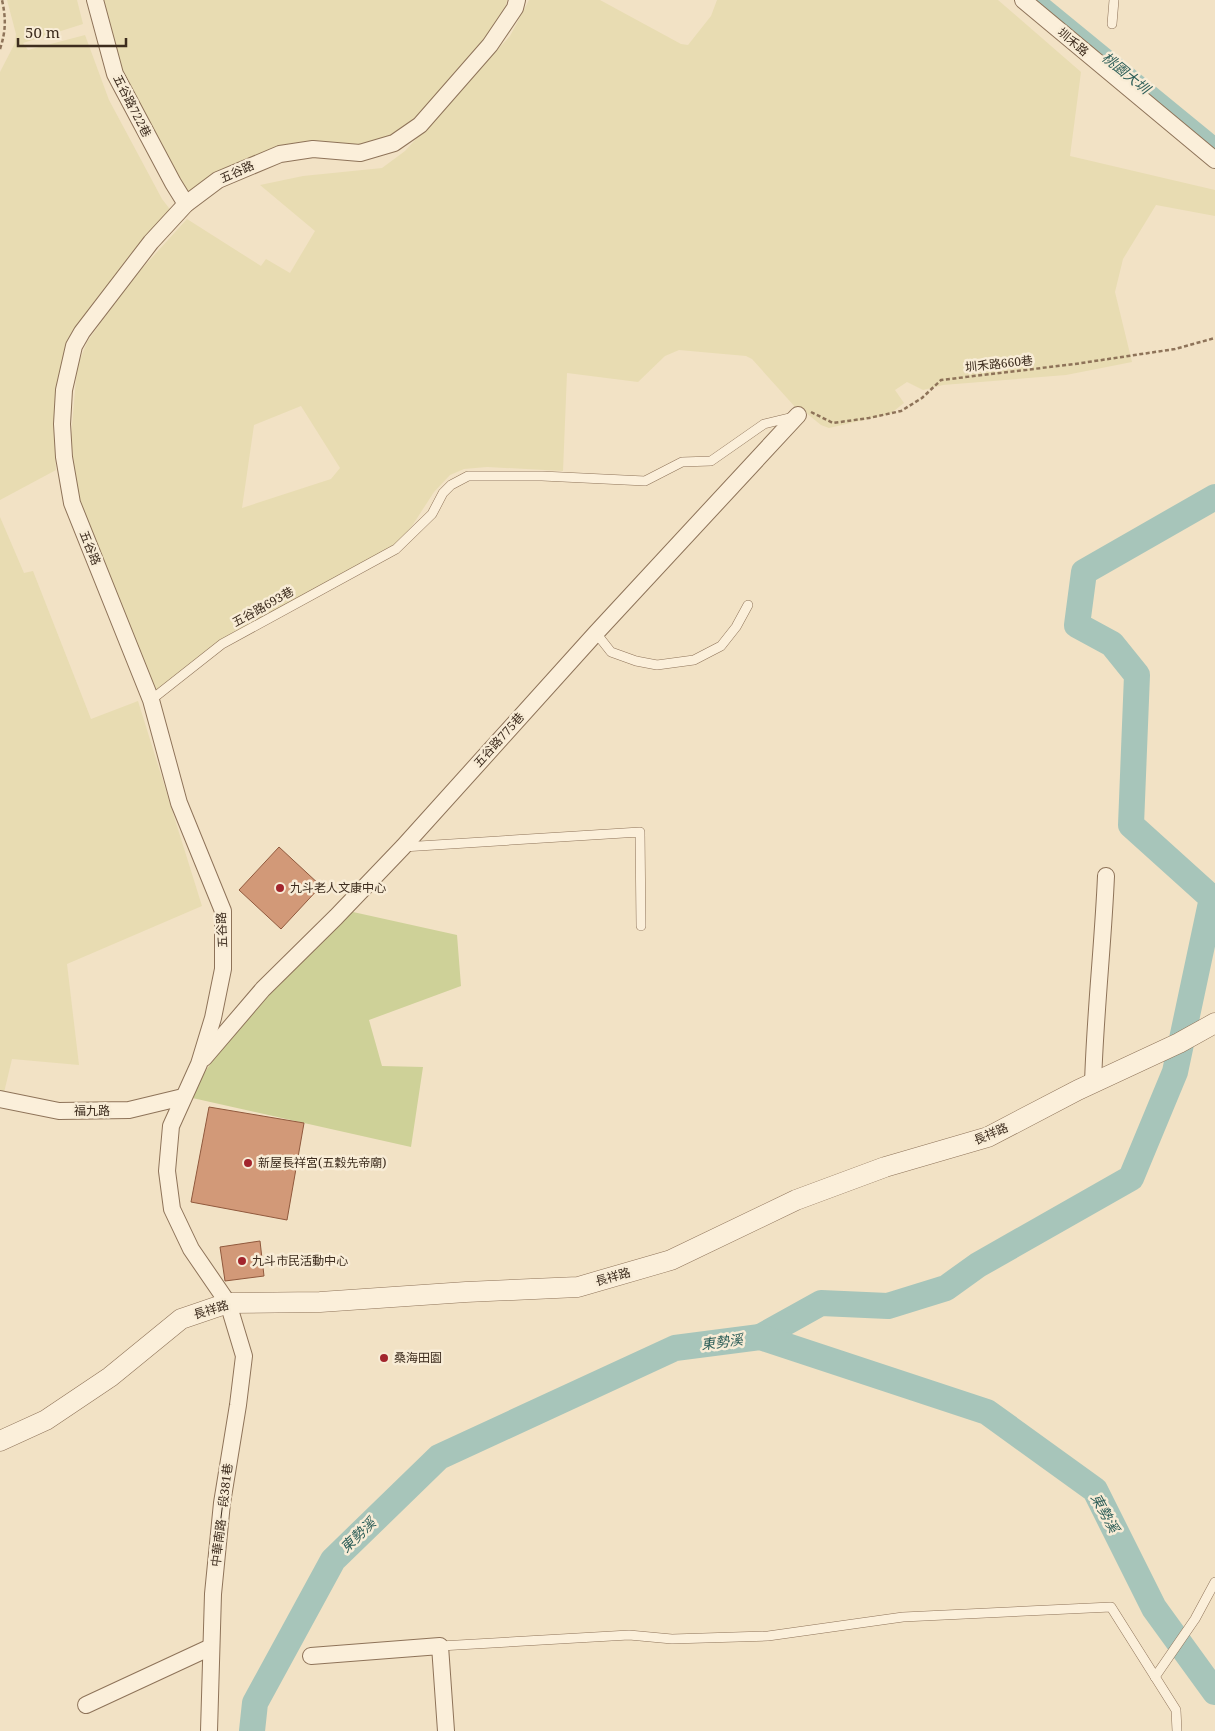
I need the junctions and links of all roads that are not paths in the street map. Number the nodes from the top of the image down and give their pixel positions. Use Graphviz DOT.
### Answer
graph roads {
  1 [pos="95,0"];
  2 [pos="517,0"];
  3 [pos="1022,0"];
  4 [pos="1114,0"];
  5 [pos="1112,24"];
  6 [pos="1215,160"];
  7 [pos="186,204"];
  8 [pos="798,415"];
  9 [pos="748,606"];
  10 [pos="596,633"];
  11 [pos="151,700"];
  12 [pos="403,847"];
  13 [pos="1106,876"];
  14 [pos="641,926"];
  15 [pos="1215,1023"];
  16 [pos="199,1064"];
  17 [pos="1093,1084"];
  18 [pos="183,1097"];
  19 [pos="0,1099"];
  20 [pos="228,1303"];
  21 [pos="0,1441"];
  22 [pos="1215,1582"];
  23 [pos="440,1646"];
  24 [pos="211,1647"];
  25 [pos="311,1656"];
  26 [pos="1155,1677"];
  27 [pos="86,1705"];
  28 [pos="209,1731"];
  29 [pos="446,1731"];
  30 [pos="1177,1731"];
  1 -- 7 [label="street, 五谷路722巷"];
  2 -- 7 [label="street, 五谷路"];
  3 -- 6 [label="street, 圳禾路"];
  4 -- 5 [label="lane"];
  7 -- 11 [label="street, 五谷路"];
  8 -- 10 [label="street, 五谷路775巷"];
  8 -- 11 [label="lane, 五谷路693巷"];
  9 -- 10 [label="lane"];
  10 -- 12 [label="street, 五谷路775巷"];
  11 -- 16 [label="street, 五谷路"];
  12 -- 14 [label="lane"];
  12 -- 16 [label="street, 五谷路775巷"];
  13 -- 17 [label="street"];
  15 -- 17 [label="street, 長祥路"];
  16 -- 18 [label="street, 五谷路"];
  17 -- 20 [label="street, 長祥路"];
  18 -- 19 [label="street, 福九路"];
  18 -- 20 [label="street, 五谷路"];
  20 -- 21 [label="street, 長祥路"];
  20 -- 24 [label="street, 中華南路一段381巷"];
  22 -- 26 [label="lane"];
  23 -- 25 [label="street"];
  23 -- 26 [label="lane"];
  23 -- 29 [label="street"];
  24 -- 27 [label="street"];
  24 -- 28 [label="street, 中華南路一段381巷"];
  26 -- 30 [label="lane"];
}
